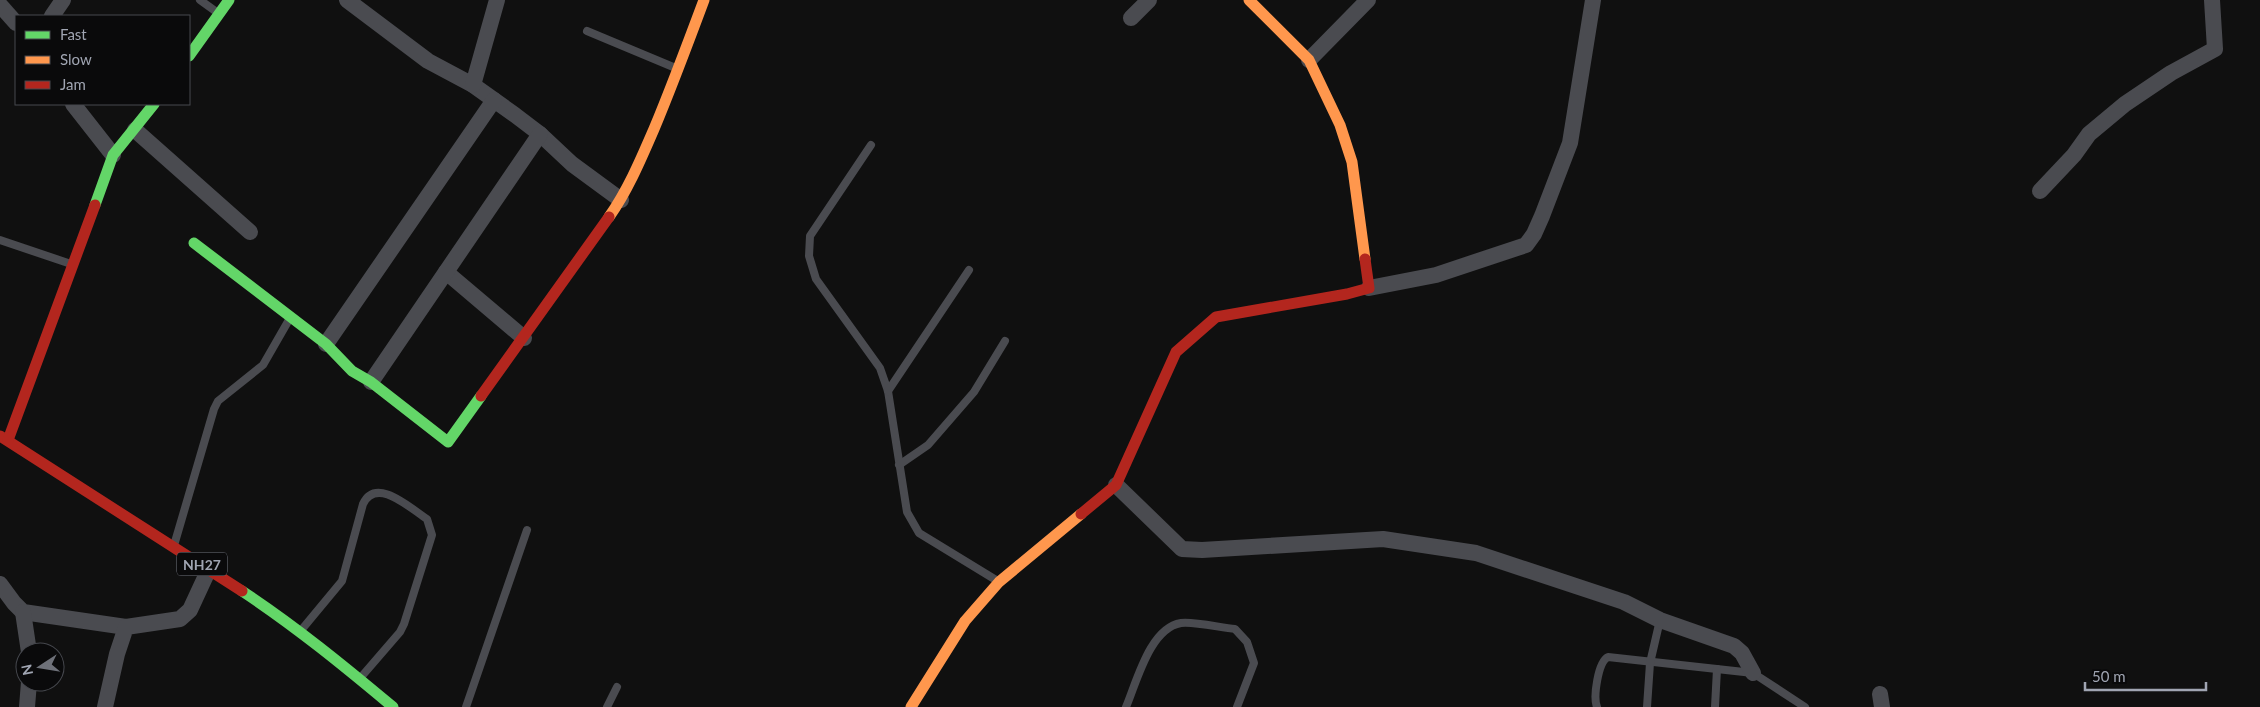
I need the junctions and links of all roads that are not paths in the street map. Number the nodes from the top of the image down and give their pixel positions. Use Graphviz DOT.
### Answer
graph roads {
  1 [pos="63,0"];
  2 [pos="200,0"];
  3 [pos="229,0"];
  4 [pos="348,0"];
  5 [pos="496,0"];
  6 [pos="704,0"];
  7 [pos="1149,0"];
  8 [pos="1249,0"];
  9 [pos="1368,0"];
  10 [pos="1593,0"];
  11 [pos="2212,0"];
  12 [pos="0,4"];
  13 [pos="219,14"];
  14 [pos="53,15"];
  15 [pos="1131,18"];
  16 [pos="15,22"];
  17 [pos="587,31"];
  18 [pos="190,55"];
  19 [pos="1309,60"];
  20 [pos="679,69"];
  21 [pos="473,85"];
  22 [pos="494,100"];
  23 [pos="74,105"];
  24 [pos="153,105"];
  25 [pos="135,130"];
  26 [pos="540,134"];
  27 [pos="871,145"];
  28 [pos="113,155"];
  29 [pos="2040,191"];
  30 [pos="622,200"];
  31 [pos="250,232"];
  32 [pos="0,240"];
  33 [pos="194,243"];
  34 [pos="74,265"];
  35 [pos="969,270"];
  36 [pos="446,272"];
  37 [pos="1369,288"];
  38 [pos="291,316"];
  39 [pos="524,338"];
  40 [pos="1005,341"];
  41 [pos="326,344"];
  42 [pos="370,382"];
  43 [pos="888,391"];
  44 [pos="4,438"];
  45 [pos="899,465"];
  46 [pos="1116,485"];
  47 [pos="527,530"];
  48 [pos="174,546"];
  49 [pos="209,568"];
  50 [pos="999,582"];
  51 [pos="0,584"];
  52 [pos="23,612"];
  53 [pos="1660,620"];
  54 [pos="126,627"];
  55 [pos="299,632"];
  56 [pos="28,642"];
  57 [pos="1650,663"];
  58 [pos="1717,669"];
  59 [pos="1753,673"];
  60 [pos="359,679"];
  61 [pos="617,687"];
  62 [pos="28,692"];
  63 [pos="27,707"];
  64 [pos="105,707"];
  65 [pos="393,707"];
  66 [pos="466,707"];
  67 [pos="606,707"];
  68 [pos="911,707"];
  69 [pos="1126,707"];
  70 [pos="1237,707"];
  71 [pos="1597,707"];
  72 [pos="1647,707"];
  73 [pos="1715,707"];
  74 [pos="1805,707"];
  1 -- 14 [label="street"];
  2 -- 13 [label="lane"];
  3 -- 13 [label="main road"];
  4 -- 21 [label="street"];
  5 -- 21 [label="street"];
  6 -- 20 [label="main road"];
  7 -- 15 [label="street"];
  8 -- 19 [label="main road"];
  9 -- 19 [label="street"];
  10 -- 37 [label="street"];
  11 -- 29 [label="street"];
  12 -- 16 [label="street"];
  13 -- 18 [label="main road"];
  17 -- 20 [label="lane"];
  19 -- 37 [label="main road"];
  20 -- 30 [label="main road"];
  21 -- 22 [label="street"];
  22 -- 26 [label="street"];
  22 -- 41 [label="street"];
  23 -- 28 [label="street"];
  24 -- 25 [label="main road"];
  25 -- 28 [label="main road"];
  25 -- 31 [label="street"];
  26 -- 30 [label="street"];
  26 -- 36 [label="street"];
  27 -- 43 [label="lane"];
  28 -- 34 [label="main road"];
  30 -- 39 [label="main road"];
  32 -- 34 [label="lane"];
  33 -- 38 [label="main road"];
  34 -- 44 [label="main road"];
  35 -- 43 [label="lane"];
  36 -- 39 [label="street"];
  36 -- 42 [label="street"];
  37 -- 46 [label="main road"];
  38 -- 41 [label="main road"];
  38 -- 48 [label="lane"];
  39 -- 42 [label="main road"];
  40 -- 45 [label="lane"];
  41 -- 42 [label="main road"];
  43 -- 45 [label="lane"];
  44 -- 48 [label="main road, NH27"];
  45 -- 50 [label="lane"];
  46 -- 50 [label="main road"];
  46 -- 53 [label="street"];
  47 -- 66 [label="lane"];
  48 -- 49 [label="main road, NH27"];
  49 -- 54 [label="street"];
  49 -- 55 [label="main road, NH27"];
  50 -- 68 [label="main road"];
  51 -- 52 [label="street"];
  52 -- 54 [label="street"];
  52 -- 56 [label="street"];
  53 -- 57 [label="lane"];
  53 -- 59 [label="street"];
  54 -- 64 [label="street"];
  55 -- 60 [label="main road, NH27"];
  55 -- 60 [label="lane"];
  57 -- 58 [label="lane"];
  57 -- 71 [label="lane"];
  57 -- 72 [label="lane"];
  58 -- 59 [label="lane"];
  58 -- 73 [label="lane"];
  59 -- 74 [label="lane"];
  60 -- 65 [label="main road, NH27"];
  61 -- 67 [label="lane"];
  62 -- 63 [label="street"];
  69 -- 70 [label="lane"];
}
